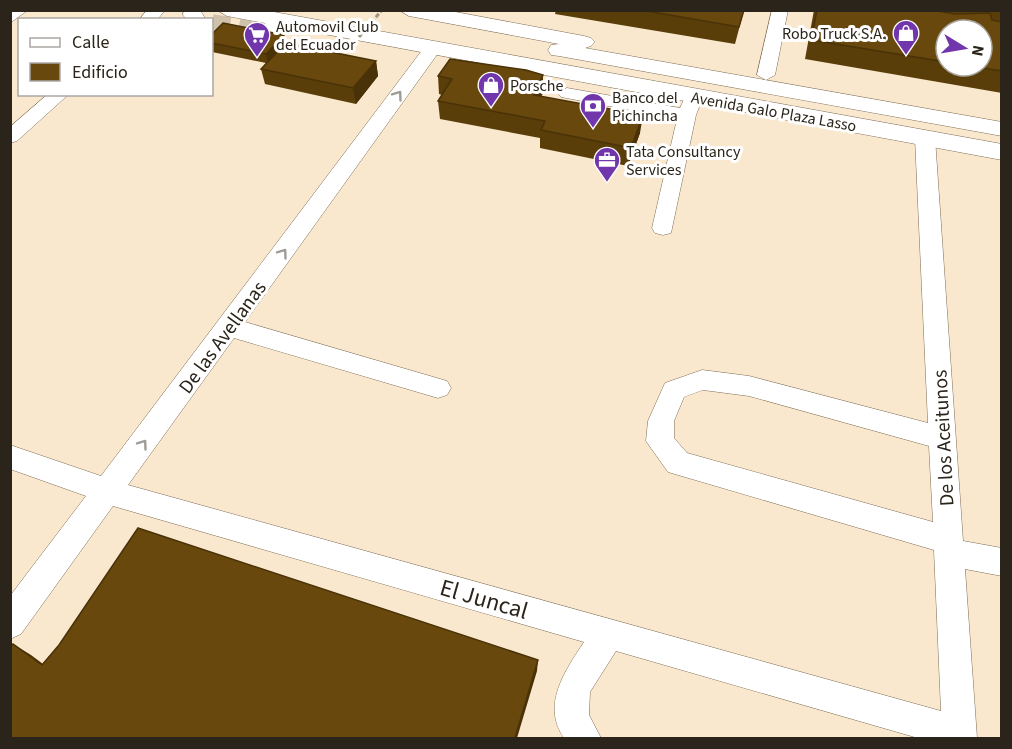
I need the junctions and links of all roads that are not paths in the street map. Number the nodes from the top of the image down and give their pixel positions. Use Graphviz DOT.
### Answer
graph roads {
  1 [pos="20,10"];
  2 [pos="228,10"];
  3 [pos="340,10"];
  4 [pos="409,10"];
  5 [pos="780,10"];
  6 [pos="292,17"];
  7 [pos="10,18"];
  8 [pos="251,30"];
  9 [pos="432,49"];
  10 [pos="766,75"];
  11 [pos="567,93"];
  12 [pos="58,96"];
  13 [pos="690,106"];
  14 [pos="1002,117"];
  15 [pos="1002,129"];
  16 [pos="1002,136"];
  17 [pos="10,137"];
  18 [pos="925,138"];
  19 [pos="1002,152"];
  20 [pos="663,228"];
  21 [pos="229,327"];
  22 [pos="438,388"];
  23 [pos="943,438"];
  24 [pos="10,457"];
  25 [pos="109,492"];
  26 [pos="948,546"];
  27 [pos="1002,562"];
  28 [pos="10,623"];
  29 [pos="608,634"];
  30 [pos="959,736"];
  31 [pos="584,738"];
  1 -- 7 [label="street"];
  2 -- 6 [label="main road, Avenida Galo Plaza Lasso"];
  3 -- 15 [label="main road, Avenida Galo Plaza Lasso"];
  4 -- 10 [label="main road, Avenida Galo Plaza Lasso"];
  5 -- 10 [label="street"];
  6 -- 8 [label="street"];
  6 -- 9 [label="main road, Avenida Galo Plaza Lasso"];
  6 -- 16 [label="main road, Avenida Galo Plaza Lasso"];
  9 -- 13 [label="main road, Avenida Galo Plaza Lasso"];
  21 -- 9 [label="street, De las Avellanas, one-way"];
  10 -- 14 [label="main road, Avenida Galo Plaza Lasso"];
  11 -- 13 [label="street"];
  12 -- 17 [label="street"];
  13 -- 18 [label="main road, Avenida Galo Plaza Lasso"];
  13 -- 20 [label="street"];
  18 -- 19 [label="main road, Avenida Galo Plaza Lasso"];
  18 -- 23 [label="street, De los Aceitunos"];
  21 -- 22 [label="street"];
  25 -- 21 [label="street, De las Avellanas, one-way"];
  23 -- 26 [label="street, De los Aceitunos"];
  23 -- 26 [label="street"];
  24 -- 25 [label="street, El Juncal"];
  25 -- 28 [label="street, De las Avellanas"];
  25 -- 29 [label="street, El Juncal"];
  26 -- 27 [label="street"];
  26 -- 30 [label="street, De los Aceitunos"];
  29 -- 30 [label="street, El Juncal"];
  29 -- 31 [label="street"];
}
